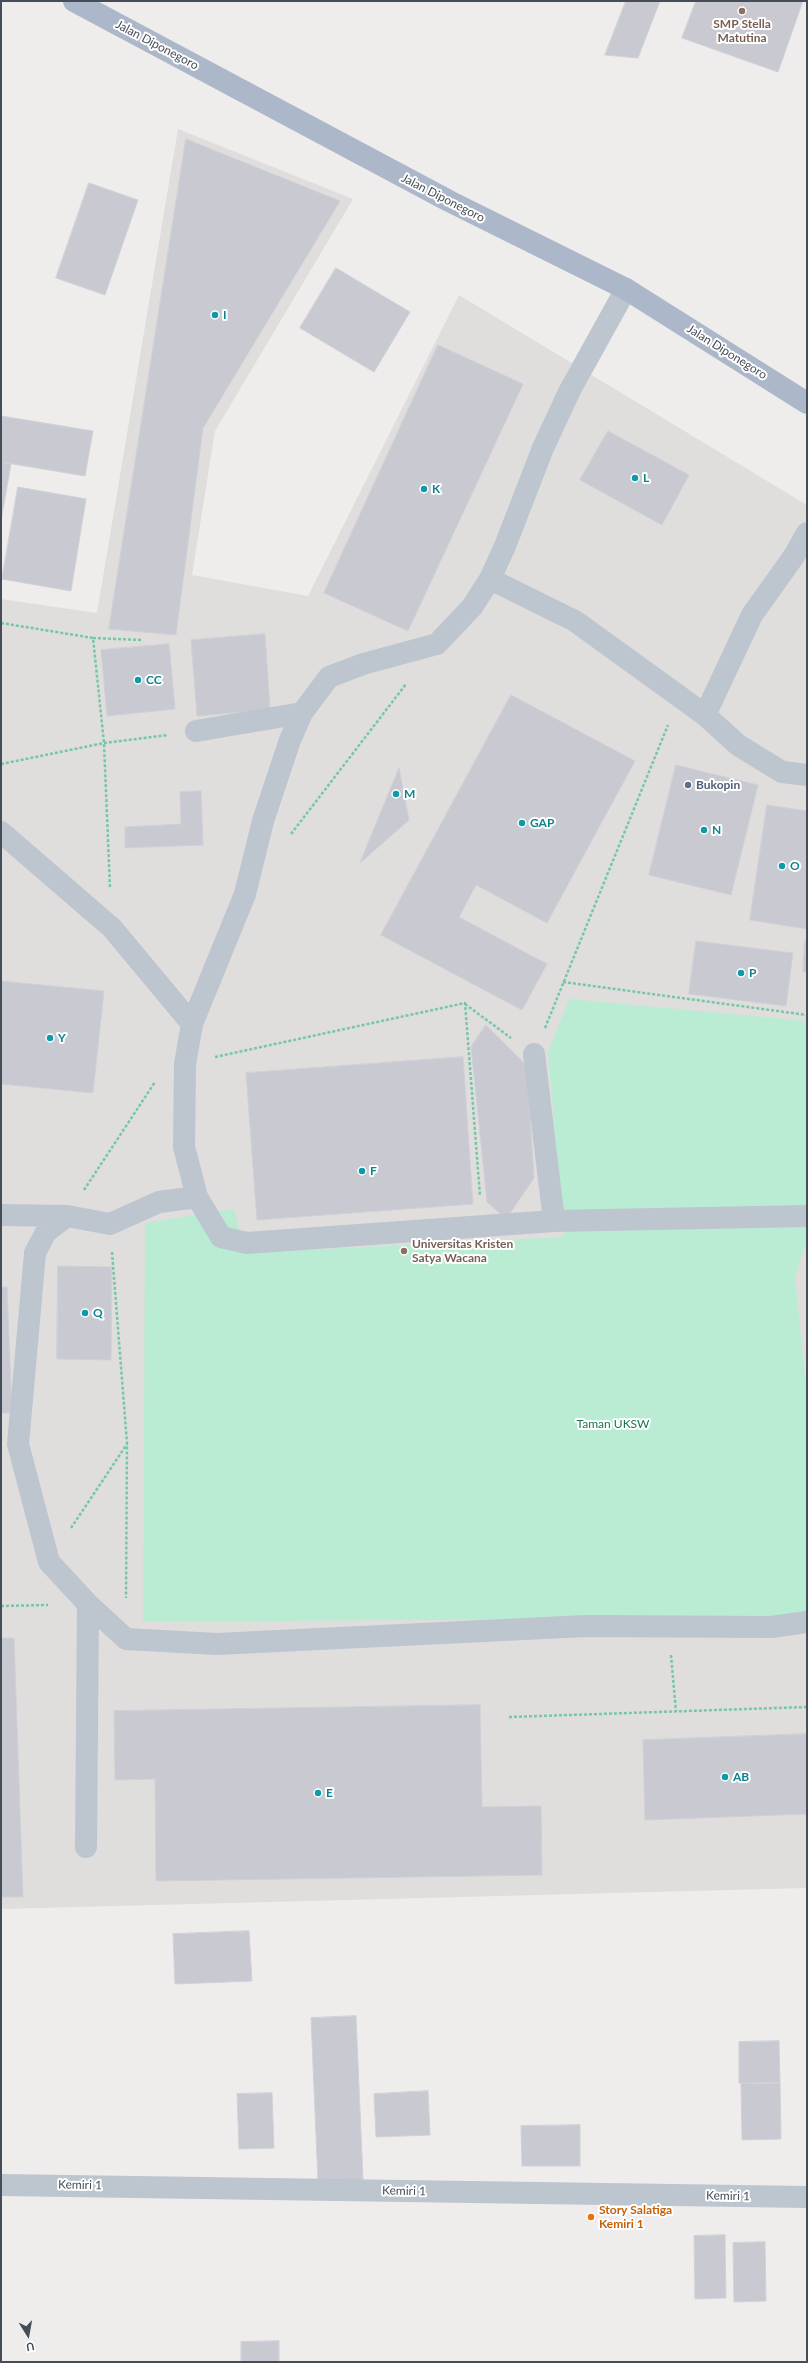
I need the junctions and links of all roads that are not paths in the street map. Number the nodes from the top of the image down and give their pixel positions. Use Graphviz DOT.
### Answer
graph roads {
  1 [pos="74,1"];
  2 [pos="626,289"];
  3 [pos="807,403"];
  4 [pos="807,533"];
  5 [pos="800,561"];
  6 [pos="490,579"];
  7 [pos="302,713"];
  8 [pos="704,715"];
  9 [pos="196,731"];
  10 [pos="807,775"];
  11 [pos="1,832"];
  12 [pos="192,1024"];
  13 [pos="534,1054"];
  14 [pos="197,1197"];
  15 [pos="1,1216"];
  16 [pos="67,1216"];
  17 [pos="807,1216"];
  18 [pos="554,1221"];
  19 [pos="9,1444"];
  20 [pos="88,1604"];
  21 [pos="807,1622"];
  22 [pos="86,1847"];
  23 [pos="1,2185"];
  24 [pos="807,2198"];
  1 -- 2 [label="main road, Jalan Diponegoro"];
  2 -- 3 [label="main road, Jalan Diponegoro"];
  2 -- 6 [label="street"];
  4 -- 5 [label="street"];
  5 -- 8 [label="street"];
  6 -- 7 [label="street"];
  6 -- 8 [label="street"];
  7 -- 9 [label="street"];
  7 -- 12 [label="street"];
  8 -- 10 [label="street"];
  11 -- 12 [label="street"];
  12 -- 14 [label="street"];
  13 -- 18 [label="street"];
  14 -- 16 [label="street"];
  14 -- 18 [label="street"];
  15 -- 16 [label="street"];
  16 -- 19 [label="street"];
  17 -- 18 [label="street"];
  19 -- 20 [label="street"];
  20 -- 21 [label="street"];
  20 -- 22 [label="street"];
  23 -- 24 [label="street, Kemiri 1"];
}
